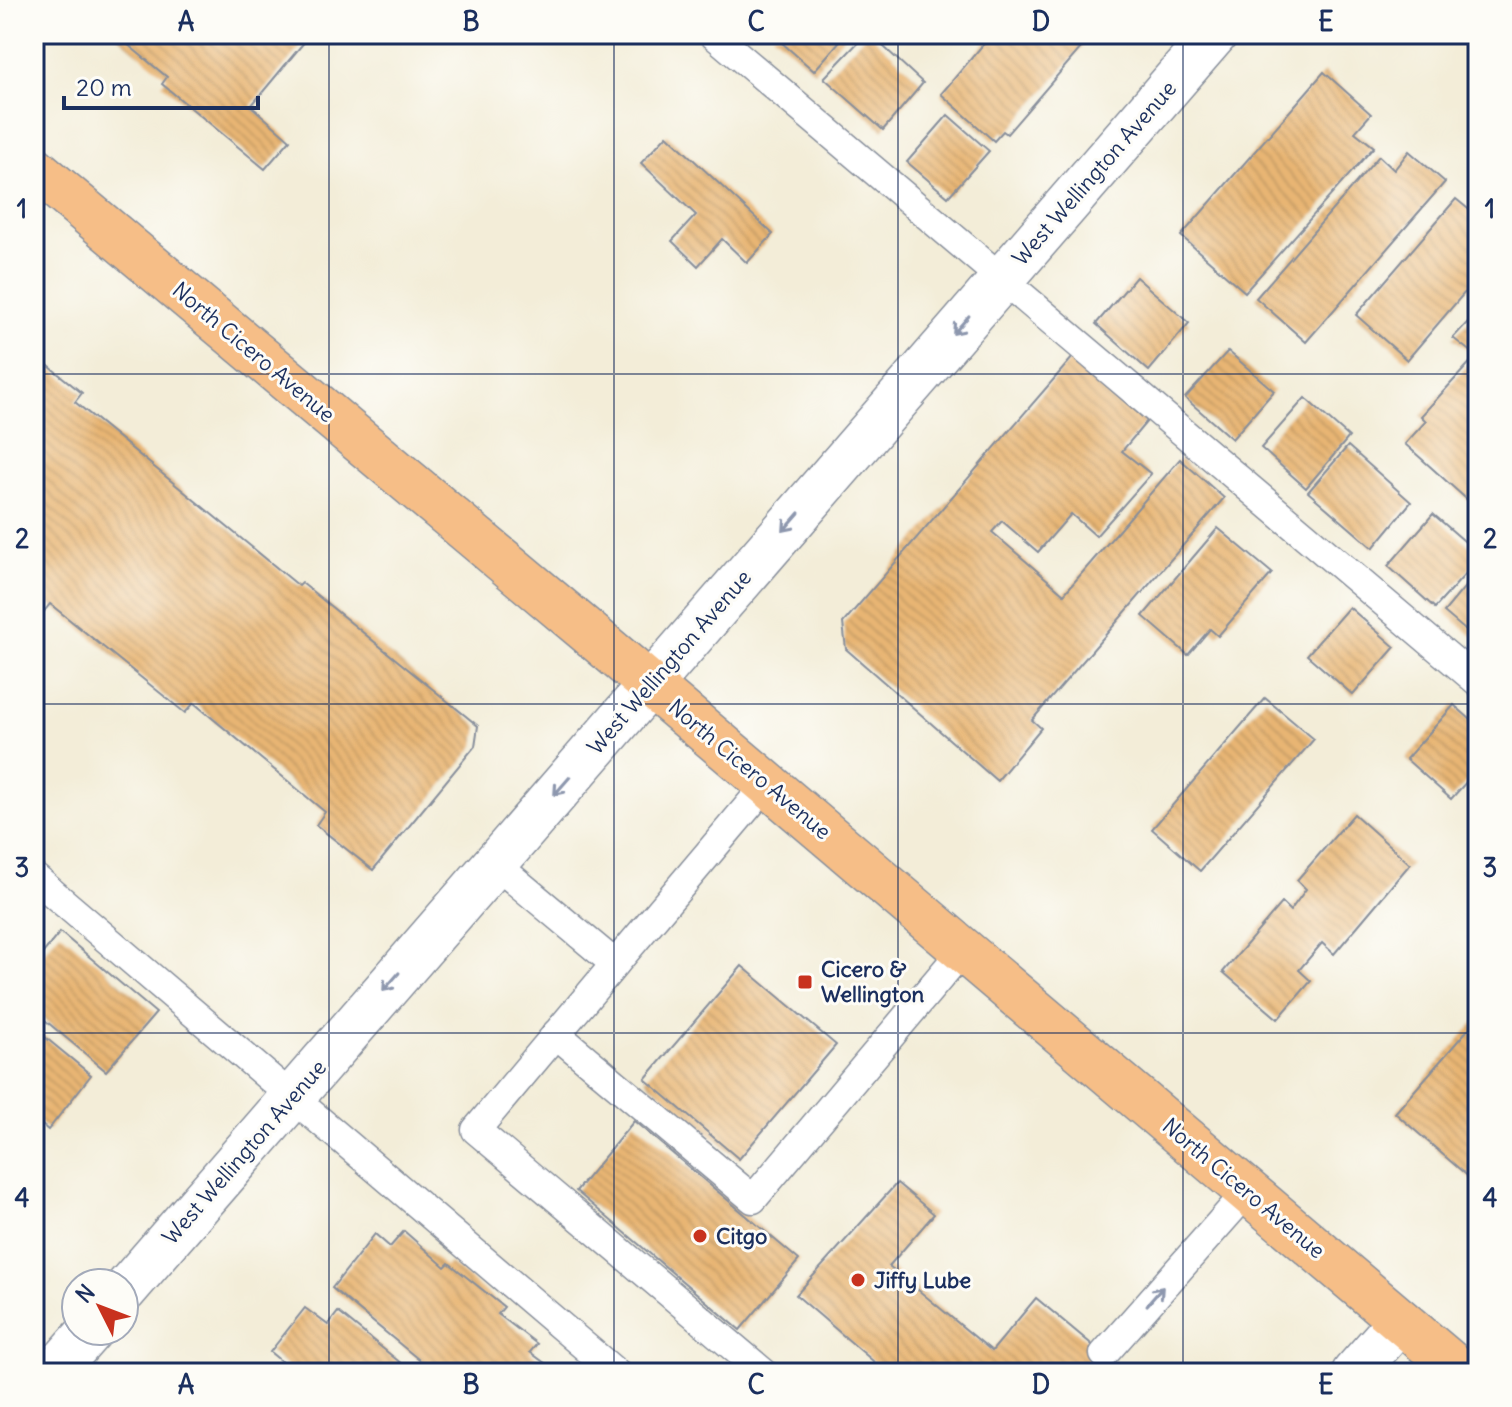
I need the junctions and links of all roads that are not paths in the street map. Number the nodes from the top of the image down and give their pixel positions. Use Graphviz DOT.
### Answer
graph roads {
  1 [pos="713,34"];
  2 [pos="1215,34"];
  3 [pos="34,168"];
  4 [pos="1002,278"];
  5 [pos="1478,682"];
  6 [pos="649,684"];
  7 [pos="767,784"];
  8 [pos="494,863"];
  9 [pos="34,877"];
  10 [pos="963,950"];
  11 [pos="615,964"];
  12 [pos="556,1034"];
  13 [pos="292,1097"];
  14 [pos="1248,1191"];
  15 [pos="140,1273"];
  16 [pos="1400,1321"];
  17 [pos="76,1347"];
  18 [pos="1104,1354"];
  19 [pos="53,1373"];
  20 [pos="616,1373"];
  21 [pos="764,1373"];
  22 [pos="1354,1373"];
  23 [pos="1462,1373"];
  1 -- 4 [label="lane"];
  2 -- 4 [label="street, West Wellington Avenue"];
  3 -- 6 [label="main road, North Cicero Avenue"];
  4 -- 5 [label="lane"];
  4 -- 6 [label="street, West Wellington Avenue, one-way"];
  6 -- 7 [label="main road, North Cicero Avenue"];
  6 -- 8 [label="street, West Wellington Avenue, one-way"];
  7 -- 10 [label="main road, North Cicero Avenue"];
  7 -- 11 [label="lane"];
  8 -- 11 [label="lane"];
  8 -- 13 [label="street, West Wellington Avenue, one-way"];
  9 -- 13 [label="lane"];
  10 -- 12 [label="lane"];
  10 -- 14 [label="main road, North Cicero Avenue"];
  11 -- 12 [label="lane"];
  12 -- 21 [label="lane"];
  13 -- 15 [label="street, West Wellington Avenue"];
  13 -- 20 [label="lane"];
  14 -- 16 [label="main road, North Cicero Avenue"];
  18 -- 14 [label="lane, one-way"];
  16 -- 22 [label="street"];
  16 -- 23 [label="main road, North Cicero Avenue"];
  17 -- 19 [label="street"];
}
